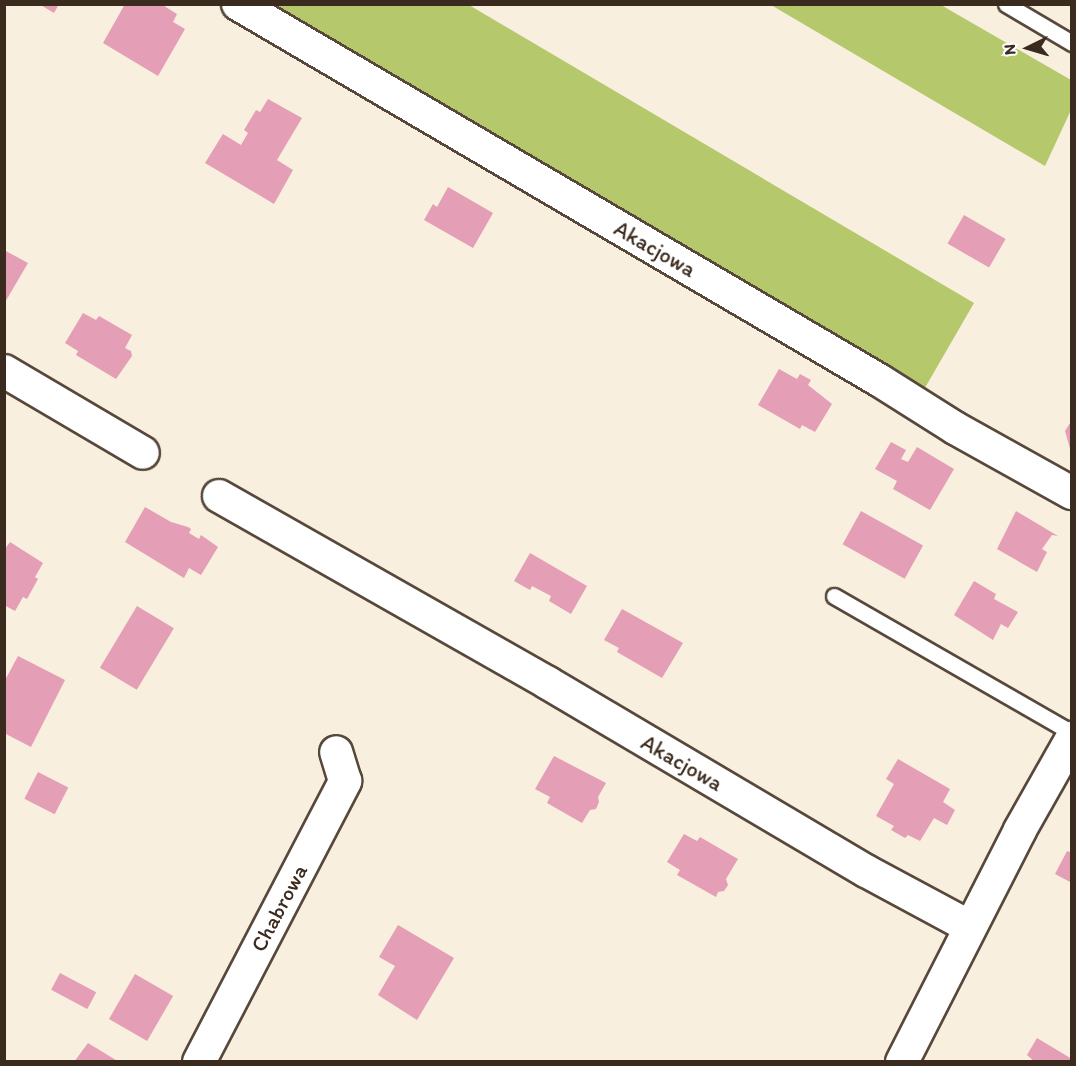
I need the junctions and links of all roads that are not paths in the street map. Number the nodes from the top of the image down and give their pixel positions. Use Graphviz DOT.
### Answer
graph roads {
  1 [pos="237,4"];
  2 [pos="1006,4"];
  3 [pos="1071,43"];
  4 [pos="4,371"];
  5 [pos="143,453"];
  6 [pos="1071,493"];
  7 [pos="219,496"];
  8 [pos="834,596"];
  9 [pos="1071,733"];
  10 [pos="1071,738"];
  11 [pos="336,752"];
  12 [pos="970,927"];
  13 [pos="199,1062"];
  14 [pos="902,1062"];
  1 -- 6 [label="street, Akacjowa"];
  2 -- 3 [label="lane"];
  4 -- 5 [label="street"];
  7 -- 12 [label="street, Akacjowa"];
  8 -- 9 [label="lane"];
  10 -- 12 [label="street"];
  11 -- 13 [label="street, Chabrowa"];
  12 -- 14 [label="street"];
}
